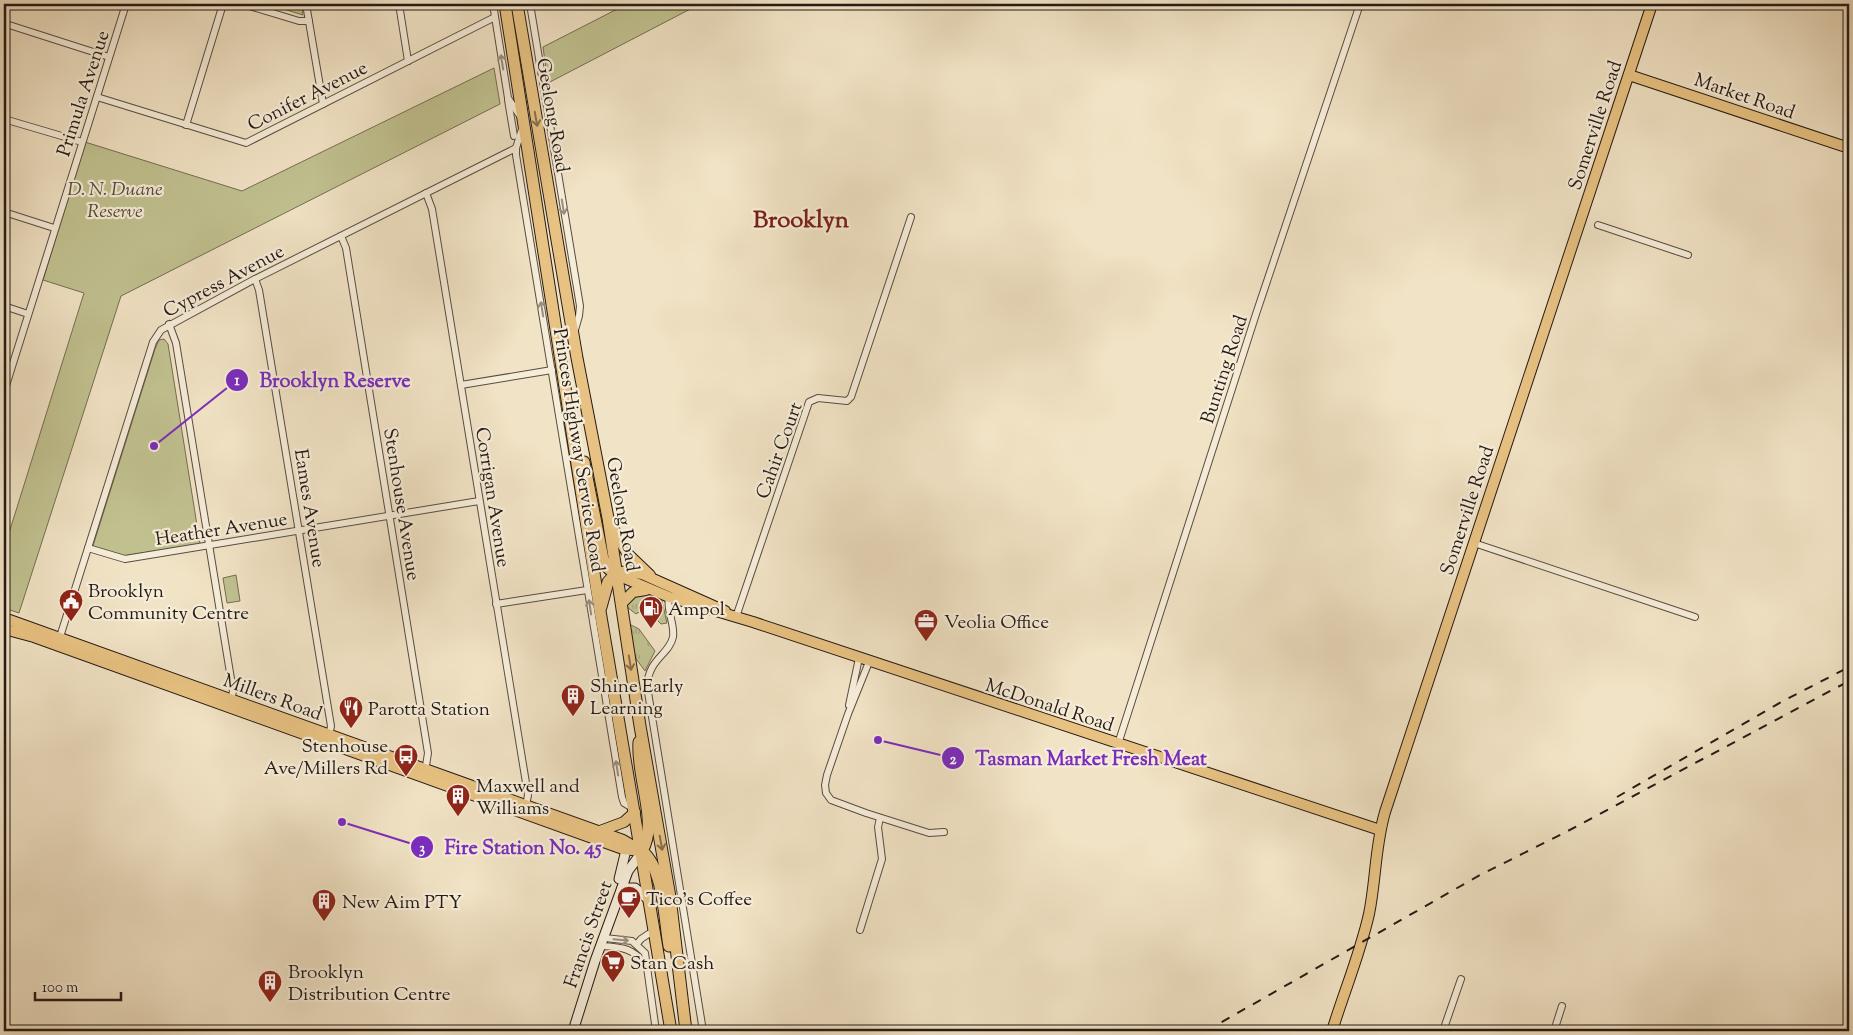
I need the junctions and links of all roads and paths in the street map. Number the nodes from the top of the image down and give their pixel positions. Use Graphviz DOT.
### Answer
graph roads {
  1 [pos="126,4"];
  2 [pos="223,4"];
  3 [pos="243,4"];
  4 [pos="306,4"];
  5 [pos="399,4"];
  6 [pos="493,4"];
  7 [pos="505,4"];
  8 [pos="517,4"];
  9 [pos="530,4"];
  10 [pos="1360,4"];
  11 [pos="1652,4"];
  12 [pos="495,18"];
  13 [pos="309,21"];
  14 [pos="6,24"];
  15 [pos="109,57"];
  16 [pos="408,61"];
  17 [pos="1629,75"];
  18 [pos="507,95"];
  19 [pos="97,97"];
  20 [pos="323,104"];
  21 [pos="4,119"];
  22 [pos="524,123"];
  23 [pos="186,125"];
  24 [pos="514,136"];
  25 [pos="82,142"];
  26 [pos="516,148"];
  27 [pos="1849,148"];
  28 [pos="426,193"];
  29 [pos="4,212"];
  30 [pos="911,217"];
  31 [pos="1598,225"];
  32 [pos="54,228"];
  33 [pos="342,236"];
  34 [pos="1688,255"];
  35 [pos="534,257"];
  36 [pos="547,275"];
  37 [pos="255,279"];
  38 [pos="4,306"];
  39 [pos="28,314"];
  40 [pos="169,324"];
  41 [pos="573,334"];
  42 [pos="577,358"];
  43 [pos="562,362"];
  44 [pos="552,370"];
  45 [pos="461,385"];
  46 [pos="4,392"];
  47 [pos="572,430"];
  48 [pos="479,501"];
  49 [pos="389,516"];
  50 [pos="608,518"];
  51 [pos="299,531"];
  52 [pos="1474,543"];
  53 [pos="209,545"];
  54 [pos="88,548"];
  55 [pos="616,574"];
  56 [pos="655,579"];
  57 [pos="673,587"];
  58 [pos="649,589"];
  59 [pos="587,590"];
  60 [pos="669,597"];
  61 [pos="622,603"];
  62 [pos="496,604"];
  63 [pos="600,611"];
  64 [pos="4,618"];
  65 [pos="738,618"];
  66 [pos="1695,618"];
  67 [pos="4,629"];
  68 [pos="59,641"];
  69 [pos="859,658"];
  70 [pos="869,662"];
  71 [pos="230,703"];
  72 [pos="848,714"];
  73 [pos="640,726"];
  74 [pos="328,739"];
  75 [pos="1118,744"];
  76 [pos="425,773"];
  77 [pos="526,806"];
  78 [pos="635,811"];
  79 [pos="880,818"];
  80 [pos="1380,830"];
  81 [pos="944,832"];
  82 [pos="598,835"];
  83 [pos="626,850"];
  84 [pos="642,851"];
  85 [pos="622,888"];
  86 [pos="649,900"];
  87 [pos="615,901"];
  88 [pos="860,930"];
  89 [pos="653,931"];
  90 [pos="602,942"];
  91 [pos="637,944"];
  92 [pos="638,955"];
  93 [pos="646,967"];
  94 [pos="1460,979"];
  95 [pos="1562,1006"];
  96 [pos="682,1007"];
  97 [pos="701,1020"];
  98 [pos="1849,1026"];
  99 [pos="573,1031"];
  100 [pos="656,1031"];
  101 [pos="671,1031"];
  102 [pos="686,1031"];
  103 [pos="697,1031"];
  104 [pos="703,1031"];
  105 [pos="1332,1031"];
  106 [pos="1444,1031"];
  107 [pos="1554,1031"];
  108 [pos="1839,1031"];
  1 -- 15 [label="street, Primula Avenue"];
  2 -- 23 [label="street"];
  3 -- 13 [label="street"];
  4 -- 13 [label="street"];
  5 -- 16 [label="street"];
  6 -- 12 [label="street"];
  7 -- 22 [label="highway, Geelong Road"];
  8 -- 41 [label="highway, Geelong Road, one-way"];
  9 -- 41 [label="street, Princes Highway Service Road, one-way"];
  10 -- 75 [label="street, Bunting Road"];
  11 -- 17 [label="main road, Somerville Road"];
  12 -- 16 [label="street, Conifer Avenue"];
  18 -- 12 [label="street, one-way"];
  13 -- 20 [label="street"];
  14 -- 15 [label="street"];
  15 -- 19 [label="street, Primula Avenue"];
  16 -- 20 [label="street, Conifer Avenue"];
  17 -- 27 [label="main road, Market Road"];
  17 -- 52 [label="main road, Somerville Road"];
  18 -- 22 [label="street"];
  18 -- 24 [label="street"];
  19 -- 23 [label="street, Conifer Avenue"];
  19 -- 25 [label="street, Primula Avenue"];
  20 -- 23 [label="street, Conifer Avenue"];
  21 -- 25 [label="street"];
  22 -- 26 [label="street, Princes Highway Service Road"];
  22 -- 36 [label="highway, Geelong Road"];
  25 -- 32 [label="street, Primula Avenue"];
  26 -- 28 [label="street, Cypress Avenue"];
  26 -- 35 [label="street, Princes Highway Service Road"];
  28 -- 33 [label="street, Cypress Avenue"];
  28 -- 45 [label="street, Corrigan Avenue"];
  29 -- 32 [label="street"];
  30 -- 65 [label="street, Cahir Court"];
  31 -- 34 [label="street"];
  32 -- 39 [label="street, Primula Avenue"];
  33 -- 37 [label="street, Cypress Avenue"];
  33 -- 49 [label="street, Stenhouse Avenue"];
  35 -- 36 [label="street"];
  44 -- 35 [label="street, Princes Highway Service Road, one-way"];
  36 -- 43 [label="highway, Geelong Road"];
  37 -- 40 [label="street, Cypress Avenue"];
  37 -- 51 [label="street, Eames Avenue"];
  38 -- 39 [label="street"];
  39 -- 46 [label="street, Primula Avenue"];
  40 -- 53 [label="street"];
  40 -- 54 [label="street, Cypress Avenue"];
  41 -- 42 [label="highway, Geelong Road"];
  42 -- 43 [label="highway"];
  42 -- 50 [label="highway, Geelong Road"];
  43 -- 47 [label="highway, Geelong Road"];
  44 -- 45 [label="street"];
  44 -- 59 [label="street, Princes Highway Service Road"];
  45 -- 48 [label="street, Corrigan Avenue"];
  47 -- 55 [label="highway"];
  47 -- 63 [label="highway, Geelong Road"];
  48 -- 49 [label="street, Heather Avenue"];
  48 -- 62 [label="street, Corrigan Avenue"];
  49 -- 51 [label="street, Heather Avenue"];
  49 -- 76 [label="street, Stenhouse Avenue"];
  50 -- 55 [label="highway, Geelong Road"];
  50 -- 56 [label="main road"];
  51 -- 53 [label="street, Heather Avenue"];
  51 -- 74 [label="street, Eames Avenue"];
  52 -- 66 [label="street"];
  52 -- 80 [label="main road, Somerville Road"];
  53 -- 54 [label="street, Heather Avenue"];
  53 -- 71 [label="street"];
  54 -- 68 [label="street, Cypress Avenue"];
  55 -- 56 [label="main road, McDonald Road"];
  55 -- 58 [label="main road, McDonald Road"];
  55 -- 61 [label="highway, Geelong Road"];
  55 -- 63 [label="highway"];
  56 -- 57 [label="main road, McDonald Road"];
  57 -- 60 [label="main road"];
  57 -- 65 [label="main road, McDonald Road"];
  58 -- 60 [label="main road, McDonald Road"];
  58 -- 61 [label="main road"];
  59 -- 62 [label="street"];
  78 -- 59 [label="street, Princes Highway Service Road, one-way"];
  60 -- 65 [label="main road, McDonald Road"];
  60 -- 97 [label="street"];
  61 -- 73 [label="highway, Geelong Road, one-way"];
  62 -- 77 [label="street, Corrigan Avenue"];
  63 -- 78 [label="highway, Geelong Road"];
  64 -- 68 [label="main road, Millers Road"];
  65 -- 69 [label="main road, McDonald Road"];
  67 -- 68 [label="main road, Millers Road"];
  68 -- 71 [label="main road, Millers Road"];
  69 -- 70 [label="main road, McDonald Road"];
  69 -- 72 [label="street"];
  70 -- 72 [label="street"];
  70 -- 75 [label="main road, McDonald Road"];
  71 -- 74 [label="main road, Millers Road"];
  72 -- 79 [label="street"];
  73 -- 84 [label="highway"];
  73 -- 96 [label="highway, Geelong Road, one-way"];
  74 -- 76 [label="main road, Millers Road"];
  75 -- 80 [label="main road, McDonald Road"];
  76 -- 77 [label="main road, Millers Road"];
  76 -- 82 [label="main road, Millers Road"];
  77 -- 82 [label="main road, Millers Road"];
  78 -- 82 [label="main road"];
  78 -- 84 [label="highway, Geelong Road"];
  79 -- 81 [label="street"];
  79 -- 88 [label="street"];
  80 -- 105 [label="main road, Somerville Road"];
  82 -- 83 [label="main road, Millers Road"];
  82 -- 84 [label="main road, Millers Road"];
  83 -- 84 [label="main road, Millers Road"];
  83 -- 87 [label="main road"];
  84 -- 85 [label="main road, Francis Street"];
  84 -- 86 [label="highway, Geelong Road"];
  84 -- 96 [label="highway"];
  85 -- 86 [label="main road"];
  85 -- 87 [label="main road, Francis Street"];
  86 -- 89 [label="highway, Geelong Road"];
  87 -- 90 [label="main road, Francis Street"];
  89 -- 91 [label="street"];
  89 -- 101 [label="highway, Geelong Road"];
  90 -- 91 [label="street, one-way"];
  90 -- 92 [label="street"];
  90 -- 99 [label="main road, Francis Street"];
  91 -- 92 [label="street"];
  91 -- 93 [label="street"];
  92 -- 93 [label="street"];
  93 -- 100 [label="street"];
  94 -- 106 [label="street"];
  95 -- 107 [label="street"];
  96 -- 102 [label="highway, Geelong Road"];
  97 -- 103 [label="street"];
  97 -- 104 [label="street"];
  98 -- 108 [label="street"];
}
